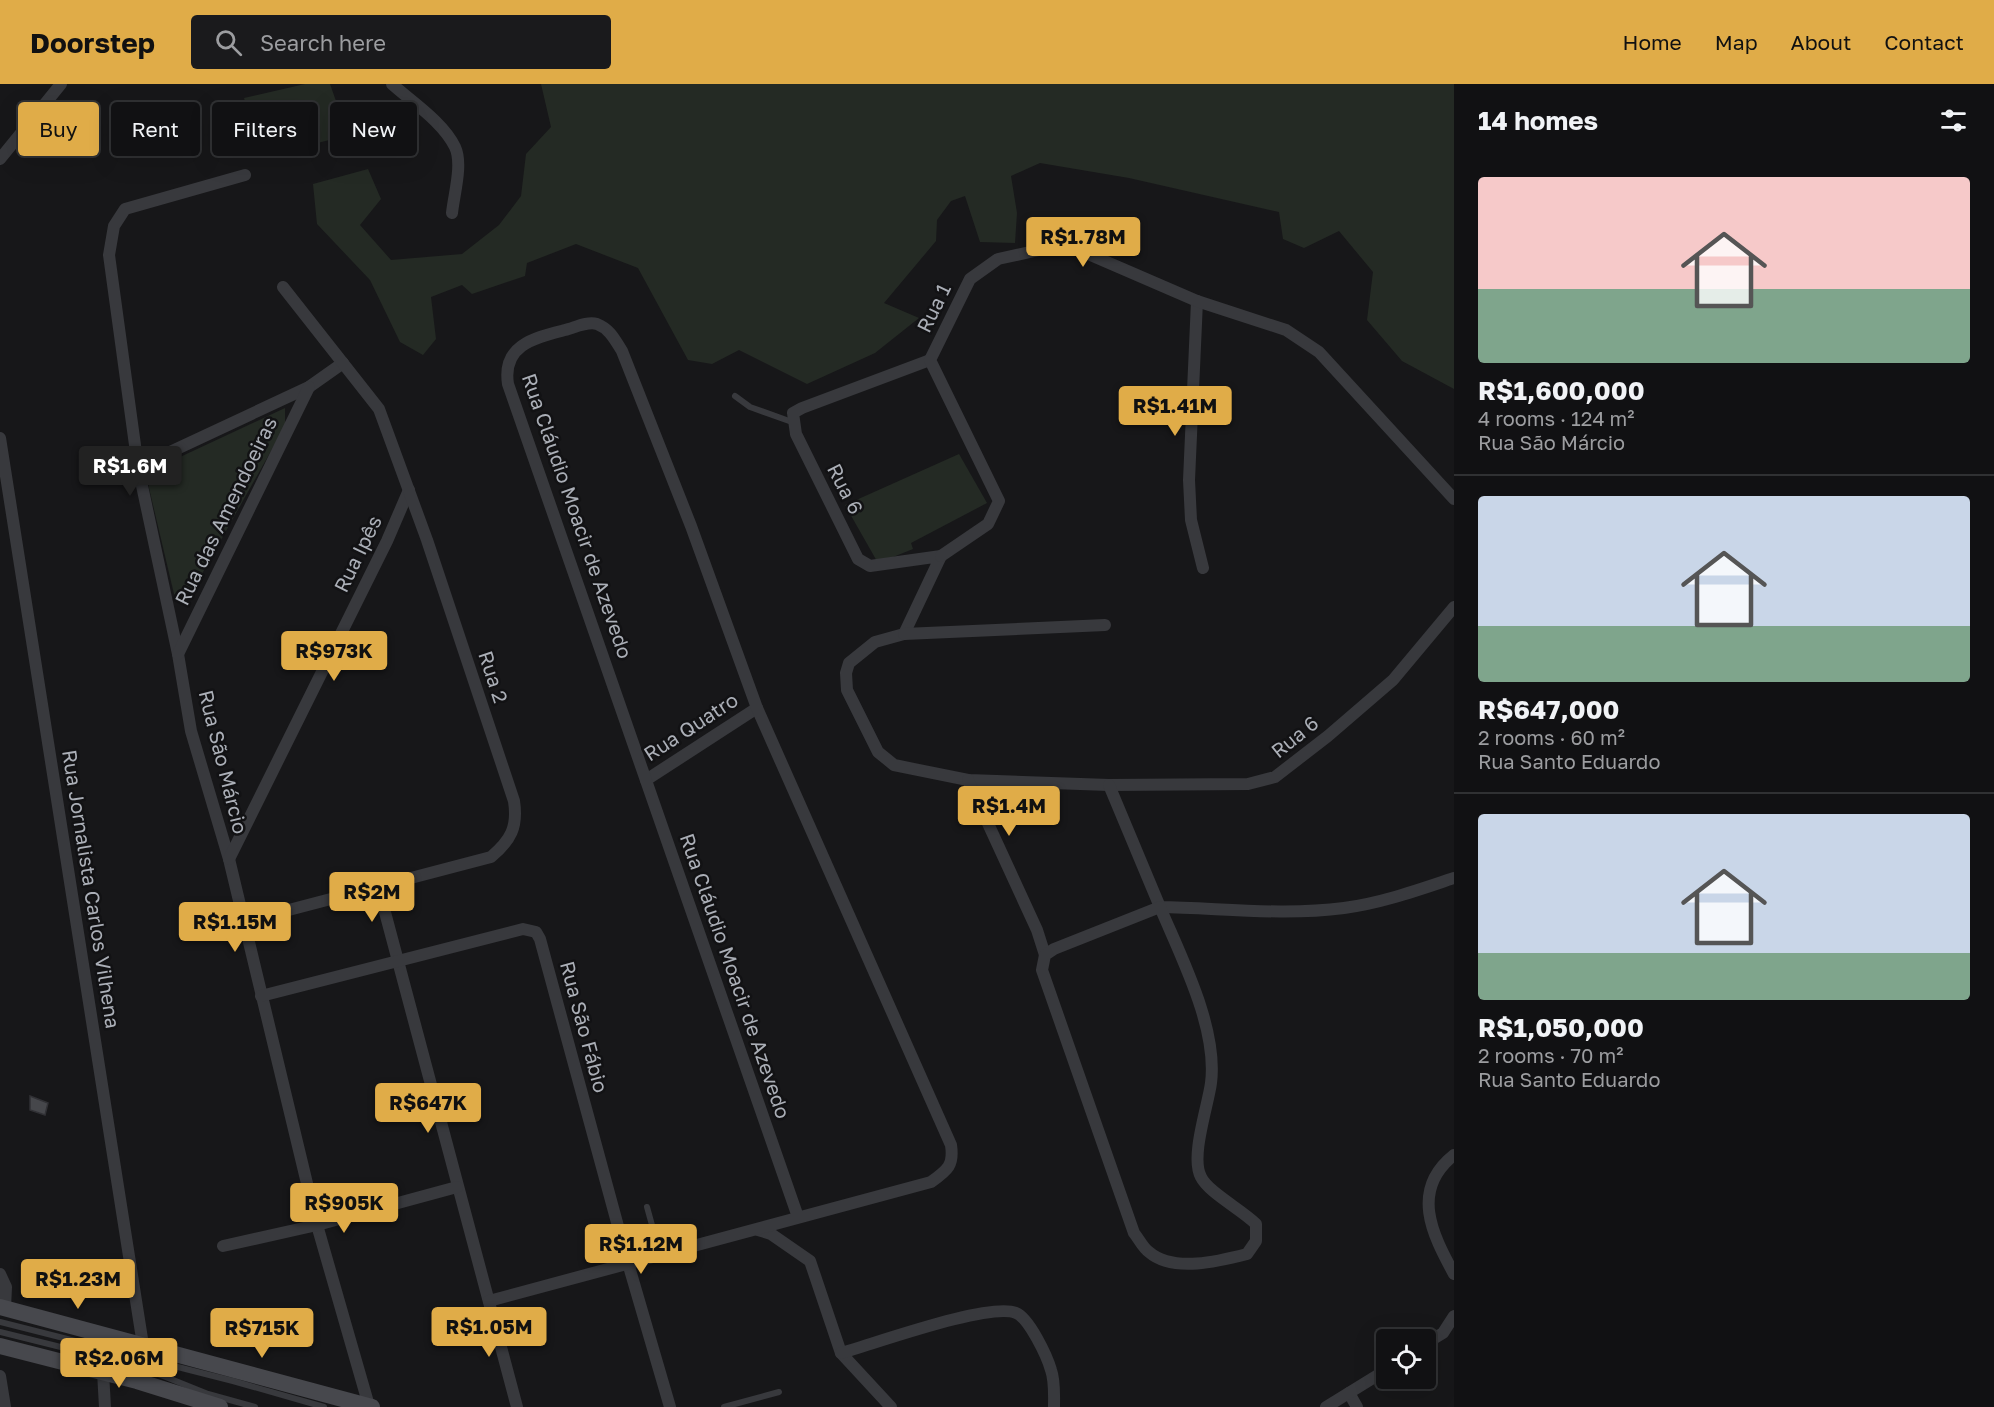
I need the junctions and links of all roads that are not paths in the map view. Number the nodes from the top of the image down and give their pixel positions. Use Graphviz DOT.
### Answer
graph roads {
  1 [pos="61,84"];
  2 [pos="392,84"];
  3 [pos="0,159"];
  4 [pos="245,175"];
  5 [pos="452,213"];
  6 [pos="283,287"];
  7 [pos="1197,302"];
  8 [pos="930,360"];
  9 [pos="343,363"];
  10 [pos="309,387"];
  11 [pos="735,396"];
  12 [pos="792,422"];
  13 [pos="0,438"];
  14 [pos="138,467"];
  15 [pos="409,490"];
  16 [pos="1454,499"];
  17 [pos="941,556"];
  18 [pos="1203,568"];
  19 [pos="1454,607"];
  20 [pos="1105,625"];
  21 [pos="904,634"];
  22 [pos="178,654"];
  23 [pos="757,708"];
  24 [pos="646,780"];
  25 [pos="968,780"];
  26 [pos="1109,785"];
  27 [pos="229,859"];
  28 [pos="1454,878"];
  29 [pos="378,886"];
  30 [pos="1160,907"];
  31 [pos="243,922"];
  32 [pos="1045,955"];
  33 [pos="397,960"];
  34 [pos="261,996"];
  35 [pos="1454,1155"];
  36 [pos="457,1187"];
  37 [pos="647,1207"];
  38 [pos="798,1217"];
  39 [pos="317,1225"];
  40 [pos="758,1230"];
  41 [pos="223,1246"];
  42 [pos="660,1254"];
  43 [pos="628,1263"];
  44 [pos="0,1274"];
  45 [pos="1454,1274"];
  46 [pos="489,1301"];
  47 [pos="2,1312"];
  48 [pos="1454,1316"];
  49 [pos="0,1332"];
  50 [pos="1436,1337"];
  51 [pos="143,1345"];
  52 [pos="0,1346"];
  53 [pos="842,1353"];
  54 [pos="103,1372"];
  55 [pos="0,1376"];
  56 [pos="1376,1376"];
  57 [pos="779,1392"];
  58 [pos="1349,1393"];
  59 [pos="5,1407"];
  60 [pos="105,1407"];
  61 [pos="220,1407"];
  62 [pos="255,1407"];
  63 [pos="324,1407"];
  64 [pos="370,1407"];
  65 [pos="518,1407"];
  66 [pos="670,1407"];
  67 [pos="724,1407"];
  68 [pos="891,1407"];
  69 [pos="1054,1407"];
  70 [pos="1326,1407"];
  71 [pos="1357,1407"];
  1 -- 3 [label="street"];
  2 -- 5 [label="street"];
  4 -- 14 [label="street, Rua São Márcio"];
  6 -- 9 [label="street, Rua 2"];
  7 -- 8 [label="street, Rua 1"];
  7 -- 16 [label="street, Rua 1"];
  7 -- 18 [label="street"];
  8 -- 12 [label="street"];
  8 -- 17 [label="street, Rua 1"];
  9 -- 10 [label="street"];
  9 -- 15 [label="street, Rua 2"];
  10 -- 14 [label="street"];
  10 -- 22 [label="street, Rua das Amendoeiras"];
  11 -- 12 [label="lane"];
  12 -- 17 [label="street, Rua 6"];
  13 -- 51 [label="street, Rua Jornalista Carlos Vilhena"];
  14 -- 22 [label="street, Rua São Márcio"];
  15 -- 27 [label="street, Rua Ipês"];
  15 -- 29 [label="street, Rua 2"];
  17 -- 21 [label="street"];
  19 -- 26 [label="street, Rua 6"];
  20 -- 21 [label="street, Rua 6"];
  21 -- 25 [label="street, Rua 6"];
  22 -- 27 [label="street, Rua São Márcio"];
  23 -- 24 [label="street, Rua Quatro"];
  23 -- 24 [label="street, Rua Cláudio Moacir de Azevedo"];
  23 -- 38 [label="street, Rua Cláudio Moacir de Azevedo"];
  24 -- 38 [label="street, Rua Cláudio Moacir de Azevedo"];
  25 -- 26 [label="street, Rua 6"];
  25 -- 32 [label="street"];
  26 -- 30 [label="street"];
  27 -- 31 [label="street, Rua São Márcio"];
  28 -- 30 [label="street"];
  29 -- 31 [label="street, Rua 2"];
  29 -- 33 [label="street"];
  30 -- 32 [label="street"];
  30 -- 32 [label="street"];
  31 -- 34 [label="street, Rua São Márcio"];
  33 -- 34 [label="street, Rua São Fábio"];
  33 -- 36 [label="street"];
  33 -- 43 [label="street, Rua São Fábio"];
  34 -- 39 [label="street, Rua São Márcio"];
  35 -- 45 [label="street"];
  36 -- 39 [label="street"];
  36 -- 46 [label="street"];
  37 -- 42 [label="lane"];
  38 -- 40 [label="street"];
  39 -- 41 [label="street"];
  39 -- 64 [label="street, Rua São Márcio"];
  40 -- 42 [label="street"];
  40 -- 53 [label="street"];
  42 -- 43 [label="street"];
  43 -- 46 [label="street"];
  43 -- 66 [label="street, Rua São Fábio"];
  44 -- 47 [label="street"];
  46 -- 65 [label="street"];
  47 -- 51 [label="main road"];
  47 -- 63 [label="lane"];
  48 -- 50 [label="street"];
  49 -- 62 [label="lane"];
  51 -- 64 [label="main road"];
  52 -- 54 [label="main road"];
  53 -- 68 [label="street"];
  53 -- 69 [label="street"];
  54 -- 60 [label="street"];
  54 -- 61 [label="main road"];
  55 -- 59 [label="street"];
  56 -- 58 [label="street"];
  57 -- 67 [label="lane"];
  58 -- 70 [label="street"];
  58 -- 71 [label="street"];
}
